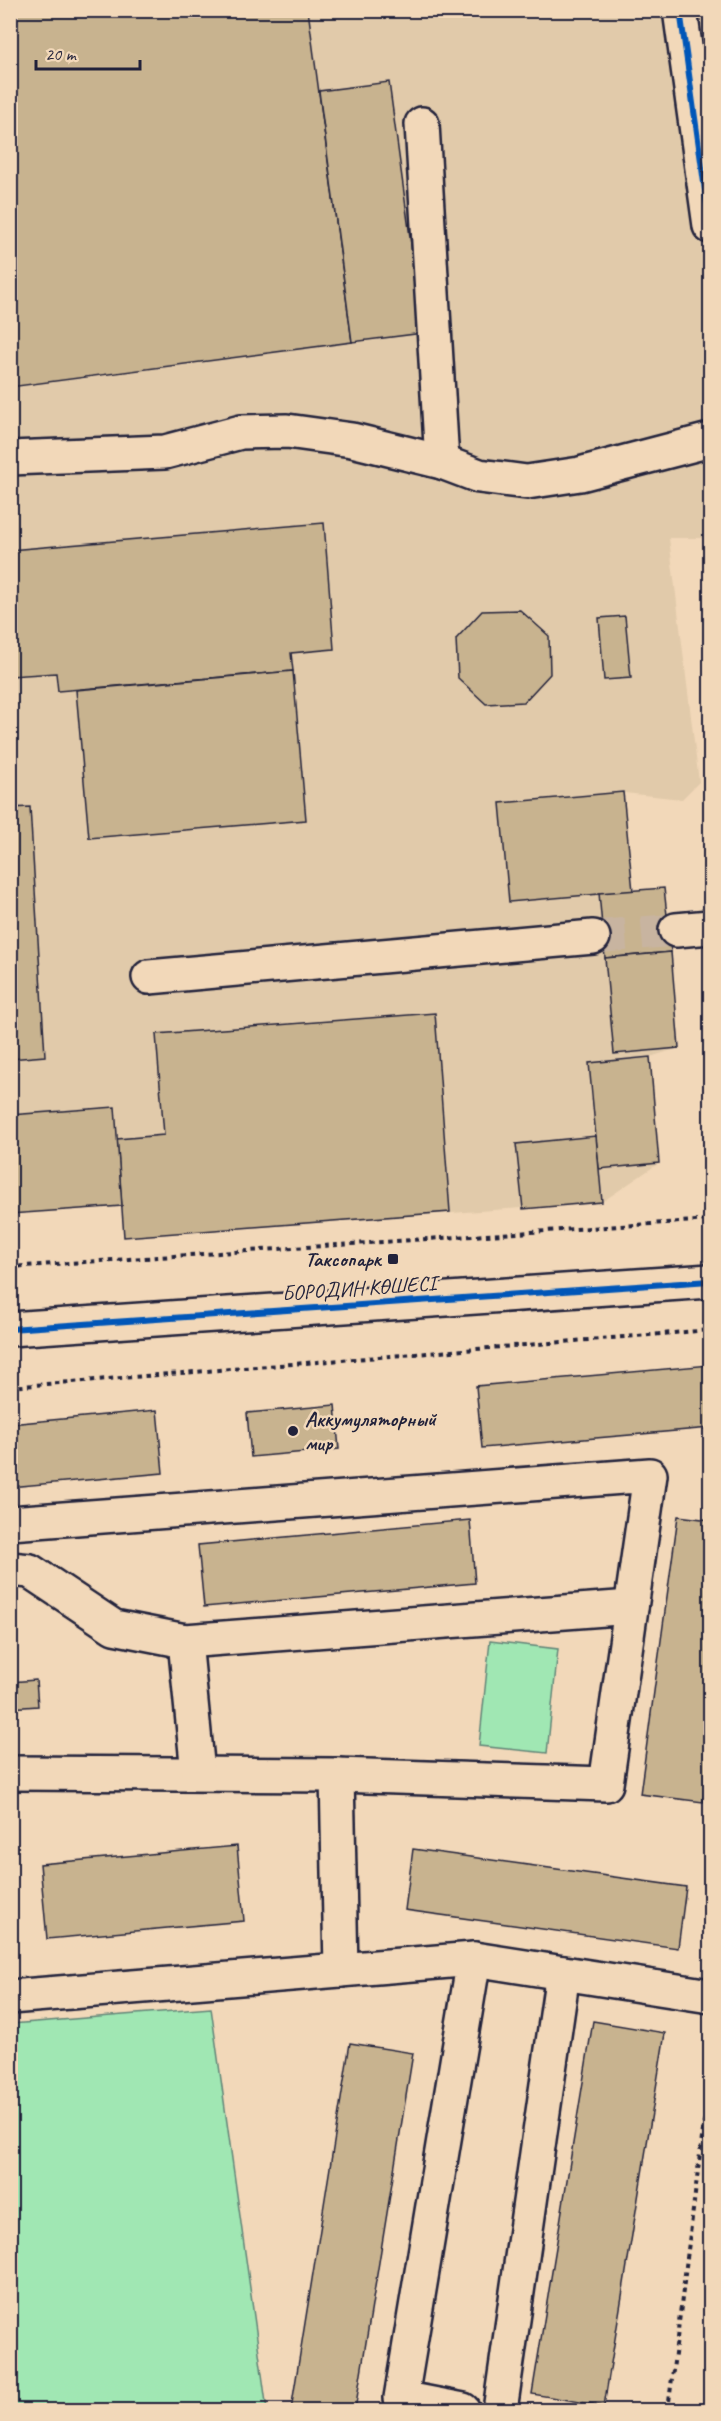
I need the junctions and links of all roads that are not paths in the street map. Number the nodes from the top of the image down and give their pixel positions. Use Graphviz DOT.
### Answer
graph roads {
  1 [pos="680,10"];
  2 [pos="422,124"];
  3 [pos="711,226"];
  4 [pos="711,440"];
  5 [pos="10,459"];
  6 [pos="442,462"];
  7 [pos="711,927"];
  8 [pos="676,930"];
  9 [pos="593,937"];
  10 [pos="150,977"];
  11 [pos="711,1281"];
  12 [pos="10,1329"];
  13 [pos="10,1523"];
  14 [pos="10,1569"];
  15 [pos="631,1607"];
  16 [pos="185,1641"];
  17 [pos="10,1773"];
  18 [pos="198,1773"];
  19 [pos="337,1775"];
  20 [pos="474,1959"];
  21 [pos="341,1970"];
  22 [pos="563,1972"];
  23 [pos="711,1996"];
  24 [pos="10,1997"];
  25 [pos="463,2410"];
  26 [pos="500,2410"];
  1 -- 3 [label="street"];
  2 -- 6 [label="street"];
  4 -- 6 [label="street"];
  5 -- 6 [label="street"];
  7 -- 8 [label="street"];
  9 -- 10 [label="street"];
  11 -- 12 [label="street, БОРОДИН КӨШЕСІ"];
  13 -- 15 [label="street"];
  14 -- 16 [label="street"];
  15 -- 16 [label="street"];
  15 -- 19 [label="street"];
  16 -- 18 [label="street"];
  17 -- 18 [label="street"];
  18 -- 19 [label="street"];
  19 -- 21 [label="street"];
  20 -- 21 [label="street"];
  20 -- 22 [label="street"];
  20 -- 25 [label="street"];
  21 -- 24 [label="street"];
  22 -- 23 [label="street"];
  22 -- 26 [label="street"];
}
